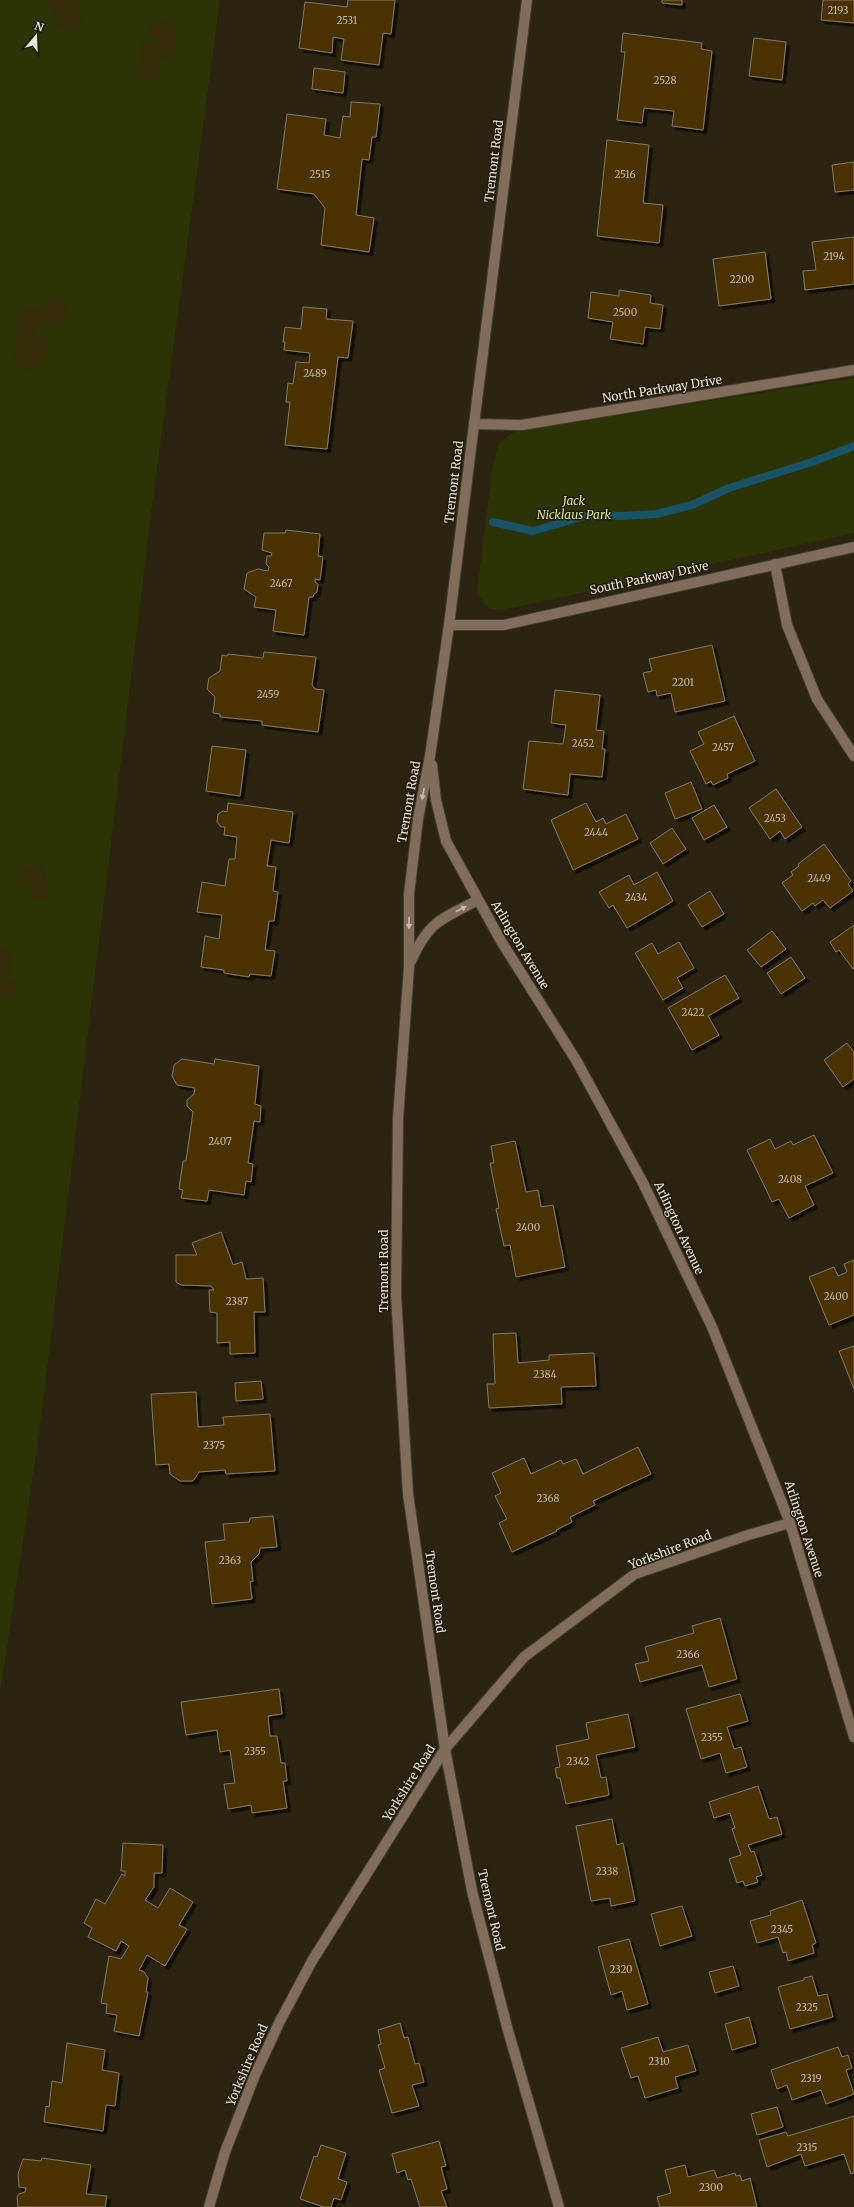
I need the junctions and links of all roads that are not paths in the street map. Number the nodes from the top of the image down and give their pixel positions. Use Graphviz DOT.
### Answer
graph roads {
  1 [pos="527,0"];
  2 [pos="854,370"];
  3 [pos="474,424"];
  4 [pos="854,547"];
  5 [pos="775,564"];
  6 [pos="449,625"];
  7 [pos="430,756"];
  8 [pos="854,756"];
  9 [pos="478,900"];
  10 [pos="409,967"];
  11 [pos="790,1523"];
  12 [pos="854,1737"];
  13 [pos="446,1749"];
  14 [pos="209,2207"];
  15 [pos="559,2207"];
  1 -- 3 [label="street, Tremont Road"];
  2 -- 3 [label="street, North Parkway Drive"];
  3 -- 6 [label="street, Tremont Road"];
  4 -- 5 [label="street, South Parkway Drive"];
  5 -- 6 [label="street, South Parkway Drive"];
  5 -- 8 [label="street"];
  6 -- 7 [label="street, Tremont Road"];
  7 -- 9 [label="street, Arlington Avenue"];
  7 -- 10 [label="street, Tremont Road, one-way"];
  10 -- 9 [label="street, Tremont Road, one-way"];
  9 -- 11 [label="street, Arlington Avenue"];
  10 -- 13 [label="street, Tremont Road"];
  11 -- 12 [label="street, Arlington Avenue"];
  11 -- 13 [label="street, Yorkshire Road"];
  13 -- 14 [label="street, Yorkshire Road"];
  13 -- 15 [label="street, Tremont Road"];
}
